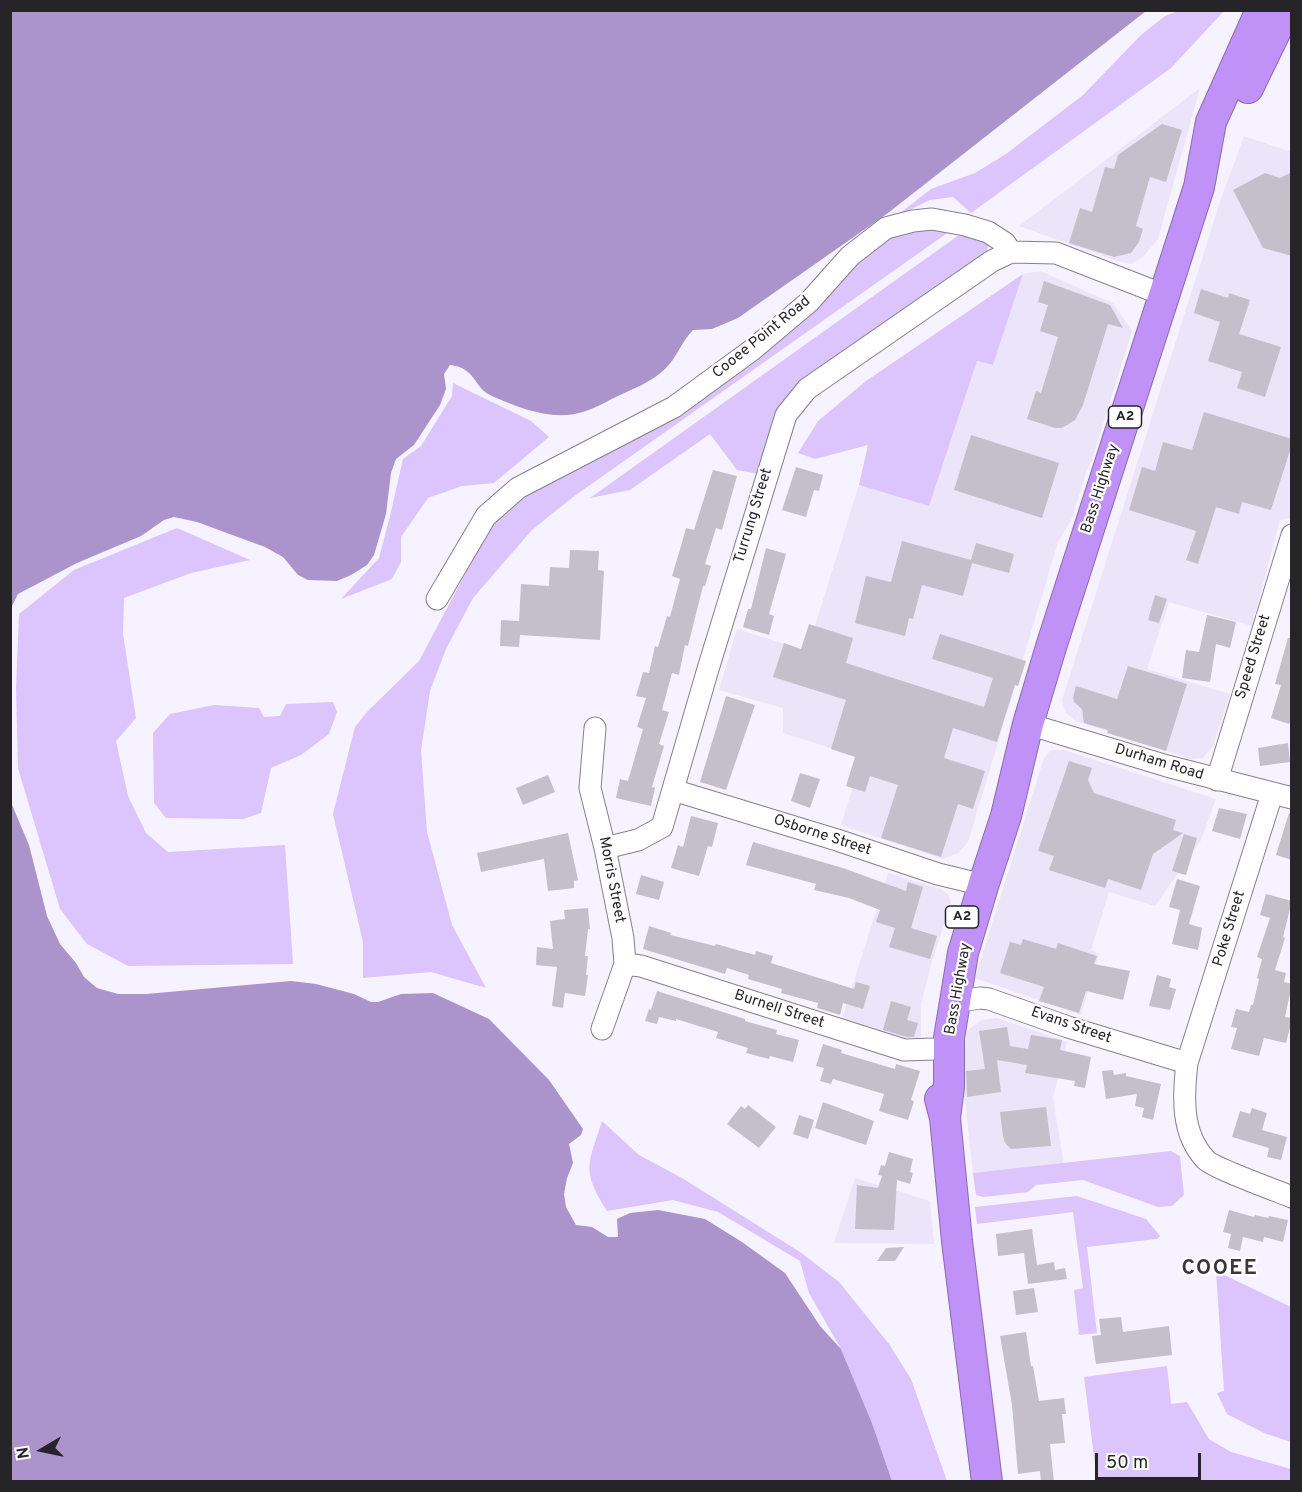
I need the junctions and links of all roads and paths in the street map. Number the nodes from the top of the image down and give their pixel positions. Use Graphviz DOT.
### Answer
graph roads {
  1 [pos="1261,10"];
  2 [pos="1286,10"];
  3 [pos="1199,187"];
  4 [pos="1011,252"];
  5 [pos="1164,295"];
  6 [pos="1292,535"];
  7 [pos="437,599"];
  8 [pos="1028,724"];
  9 [pos="595,728"];
  10 [pos="1217,780"];
  11 [pos="673,790"];
  12 [pos="1282,796"];
  13 [pos="605,848"];
  14 [pos="971,882"];
  15 [pos="624,964"];
  16 [pos="954,1002"];
  17 [pos="602,1029"];
  18 [pos="935,1049"];
  19 [pos="1187,1064"];
  20 [pos="945,1118"];
  21 [pos="1292,1197"];
  22 [pos="987,1482"];
  1 -- 3 [label="highway, Bass Highway / A2"];
  2 -- 3 [label="highway, Bass Highway / A2"];
  3 -- 5 [label="highway, Bass Highway / A2"];
  4 -- 5 [label="street"];
  4 -- 7 [label="street, Cooee Point Road"];
  4 -- 11 [label="street, Turrung Street"];
  5 -- 8 [label="highway, Bass Highway / A2"];
  6 -- 10 [label="street, Speed Street"];
  8 -- 10 [label="street, Durham Road"];
  8 -- 14 [label="highway, Bass Highway / A2"];
  8 -- 16 [label="highway, Bass Highway / A2"];
  9 -- 13 [label="street, Morris Street"];
  10 -- 12 [label="street, Durham Road"];
  11 -- 13 [label="street, Turrung Street"];
  11 -- 14 [label="street, Osborne Street"];
  12 -- 19 [label="street, Poke Street"];
  13 -- 15 [label="street, Morris Street"];
  14 -- 18 [label="highway, Bass Highway / A2"];
  15 -- 17 [label="street, Morris Street"];
  15 -- 18 [label="street, Burnell Street"];
  16 -- 19 [label="street, Evans Street"];
  16 -- 20 [label="highway, Bass Highway / A2"];
  18 -- 20 [label="highway, Bass Highway / A2"];
  19 -- 21 [label="street, Poke Street"];
  20 -- 22 [label="highway, Bass Highway / A2"];
}
